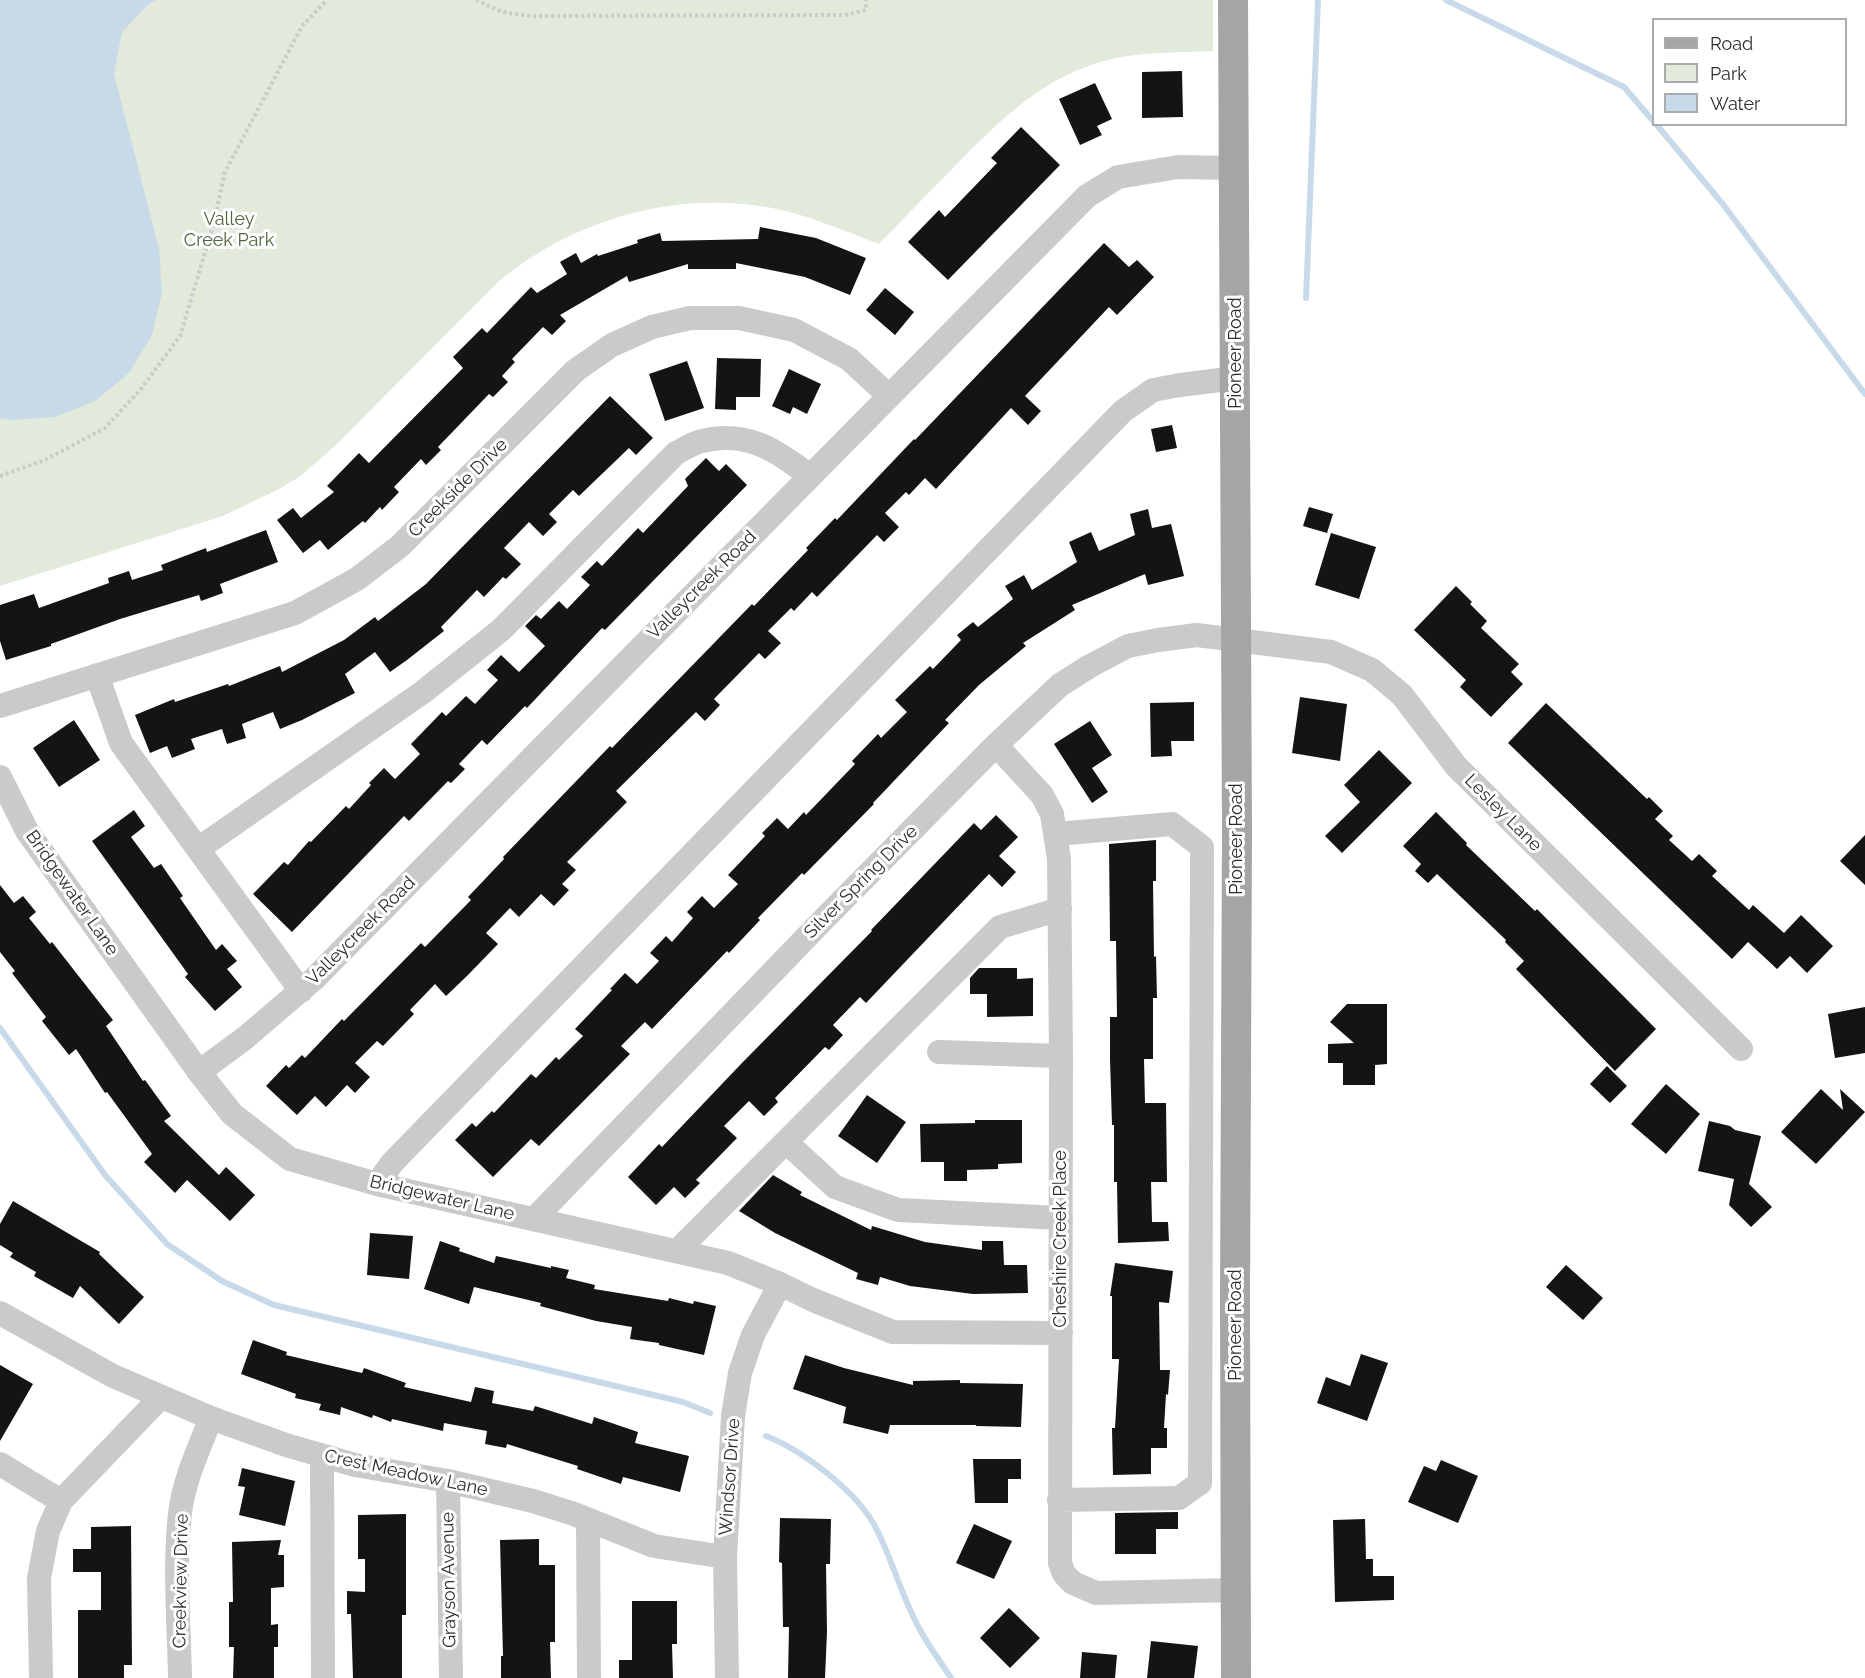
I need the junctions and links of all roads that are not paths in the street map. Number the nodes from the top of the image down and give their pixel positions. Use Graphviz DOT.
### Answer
graph roads {
  1 [pos="1233,0"];
  2 [pos="1235,168"];
  3 [pos="1236,378"];
  4 [pos="889,396"];
  5 [pos="810,476"];
  6 [pos="1237,641"];
  7 [pos="97,675"];
  8 [pos="0,706"];
  9 [pos="996,745"];
  10 [pos="0,777"];
  11 [pos="1056,834"];
  12 [pos="198,849"];
  13 [pos="1060,909"];
  14 [pos="301,991"];
  15 [pos="1741,1049"];
  16 [pos="939,1052"];
  17 [pos="1061,1056"];
  18 [pos="199,1072"];
  19 [pos="786,1142"];
  20 [pos="377,1185"];
  21 [pos="1061,1218"];
  22 [pos="534,1219"];
  23 [pos="677,1251"];
  24 [pos="780,1284"];
  25 [pos="0,1313"];
  26 [pos="1061,1333"];
  27 [pos="161,1397"];
  28 [pos="211,1418"];
  29 [pos="322,1457"];
  30 [pos="0,1464"];
  31 [pos="448,1481"];
  32 [pos="1059,1500"];
  33 [pos="61,1501"];
  34 [pos="588,1520"];
  35 [pos="725,1557"];
  36 [pos="1237,1590"];
  37 [pos="41,1678"];
  38 [pos="180,1678"];
  39 [pos="323,1678"];
  40 [pos="451,1678"];
  41 [pos="589,1678"];
  42 [pos="727,1678"];
  43 [pos="1236,1678"];
  1 -- 2 [label="main road, Pioneer Road"];
  2 -- 3 [label="main road, Pioneer Road"];
  2 -- 4 [label="street, Valleycreek Road"];
  3 -- 6 [label="main road, Pioneer Road"];
  3 -- 20 [label="street"];
  4 -- 5 [label="street, Valleycreek Road"];
  4 -- 7 [label="street, Creekside Drive"];
  5 -- 12 [label="street"];
  5 -- 14 [label="street, Valleycreek Road"];
  6 -- 9 [label="street, Silver Spring Drive"];
  6 -- 15 [label="street, Lesley Lane"];
  6 -- 36 [label="main road, Pioneer Road"];
  7 -- 8 [label="street, Creekside Drive"];
  7 -- 12 [label="street"];
  9 -- 11 [label="street, Cheshire Creek Place"];
  9 -- 22 [label="street, Silver Spring Drive"];
  10 -- 18 [label="street, Bridgewater Lane"];
  11 -- 13 [label="street, Cheshire Creek Place"];
  11 -- 32 [label="street"];
  12 -- 14 [label="street"];
  13 -- 17 [label="street, Cheshire Creek Place"];
  13 -- 19 [label="street"];
  14 -- 18 [label="street, Valleycreek Road"];
  16 -- 17 [label="street"];
  17 -- 21 [label="street, Cheshire Creek Place"];
  18 -- 20 [label="street, Bridgewater Lane"];
  19 -- 21 [label="street"];
  19 -- 23 [label="street"];
  20 -- 22 [label="street, Bridgewater Lane"];
  21 -- 26 [label="street, Cheshire Creek Place"];
  22 -- 23 [label="street, Bridgewater Lane"];
  23 -- 24 [label="street, Bridgewater Lane"];
  24 -- 26 [label="street, Bridgewater Lane"];
  24 -- 35 [label="street, Windsor Drive"];
  25 -- 27 [label="street, Crest Meadow Lane"];
  26 -- 32 [label="street, Cheshire Creek Place"];
  27 -- 28 [label="street, Crest Meadow Lane"];
  27 -- 33 [label="street"];
  28 -- 29 [label="street, Crest Meadow Lane"];
  28 -- 38 [label="street, Creekview Drive"];
  29 -- 31 [label="street, Crest Meadow Lane"];
  29 -- 39 [label="street"];
  30 -- 33 [label="street"];
  31 -- 34 [label="street, Crest Meadow Lane"];
  31 -- 40 [label="street, Grayson Avenue"];
  32 -- 36 [label="street, Cheshire Creek Place"];
  33 -- 37 [label="street"];
  34 -- 35 [label="street, Crest Meadow Lane"];
  34 -- 41 [label="street"];
  35 -- 42 [label="street, Windsor Drive"];
  36 -- 43 [label="main road, Pioneer Road"];
}
